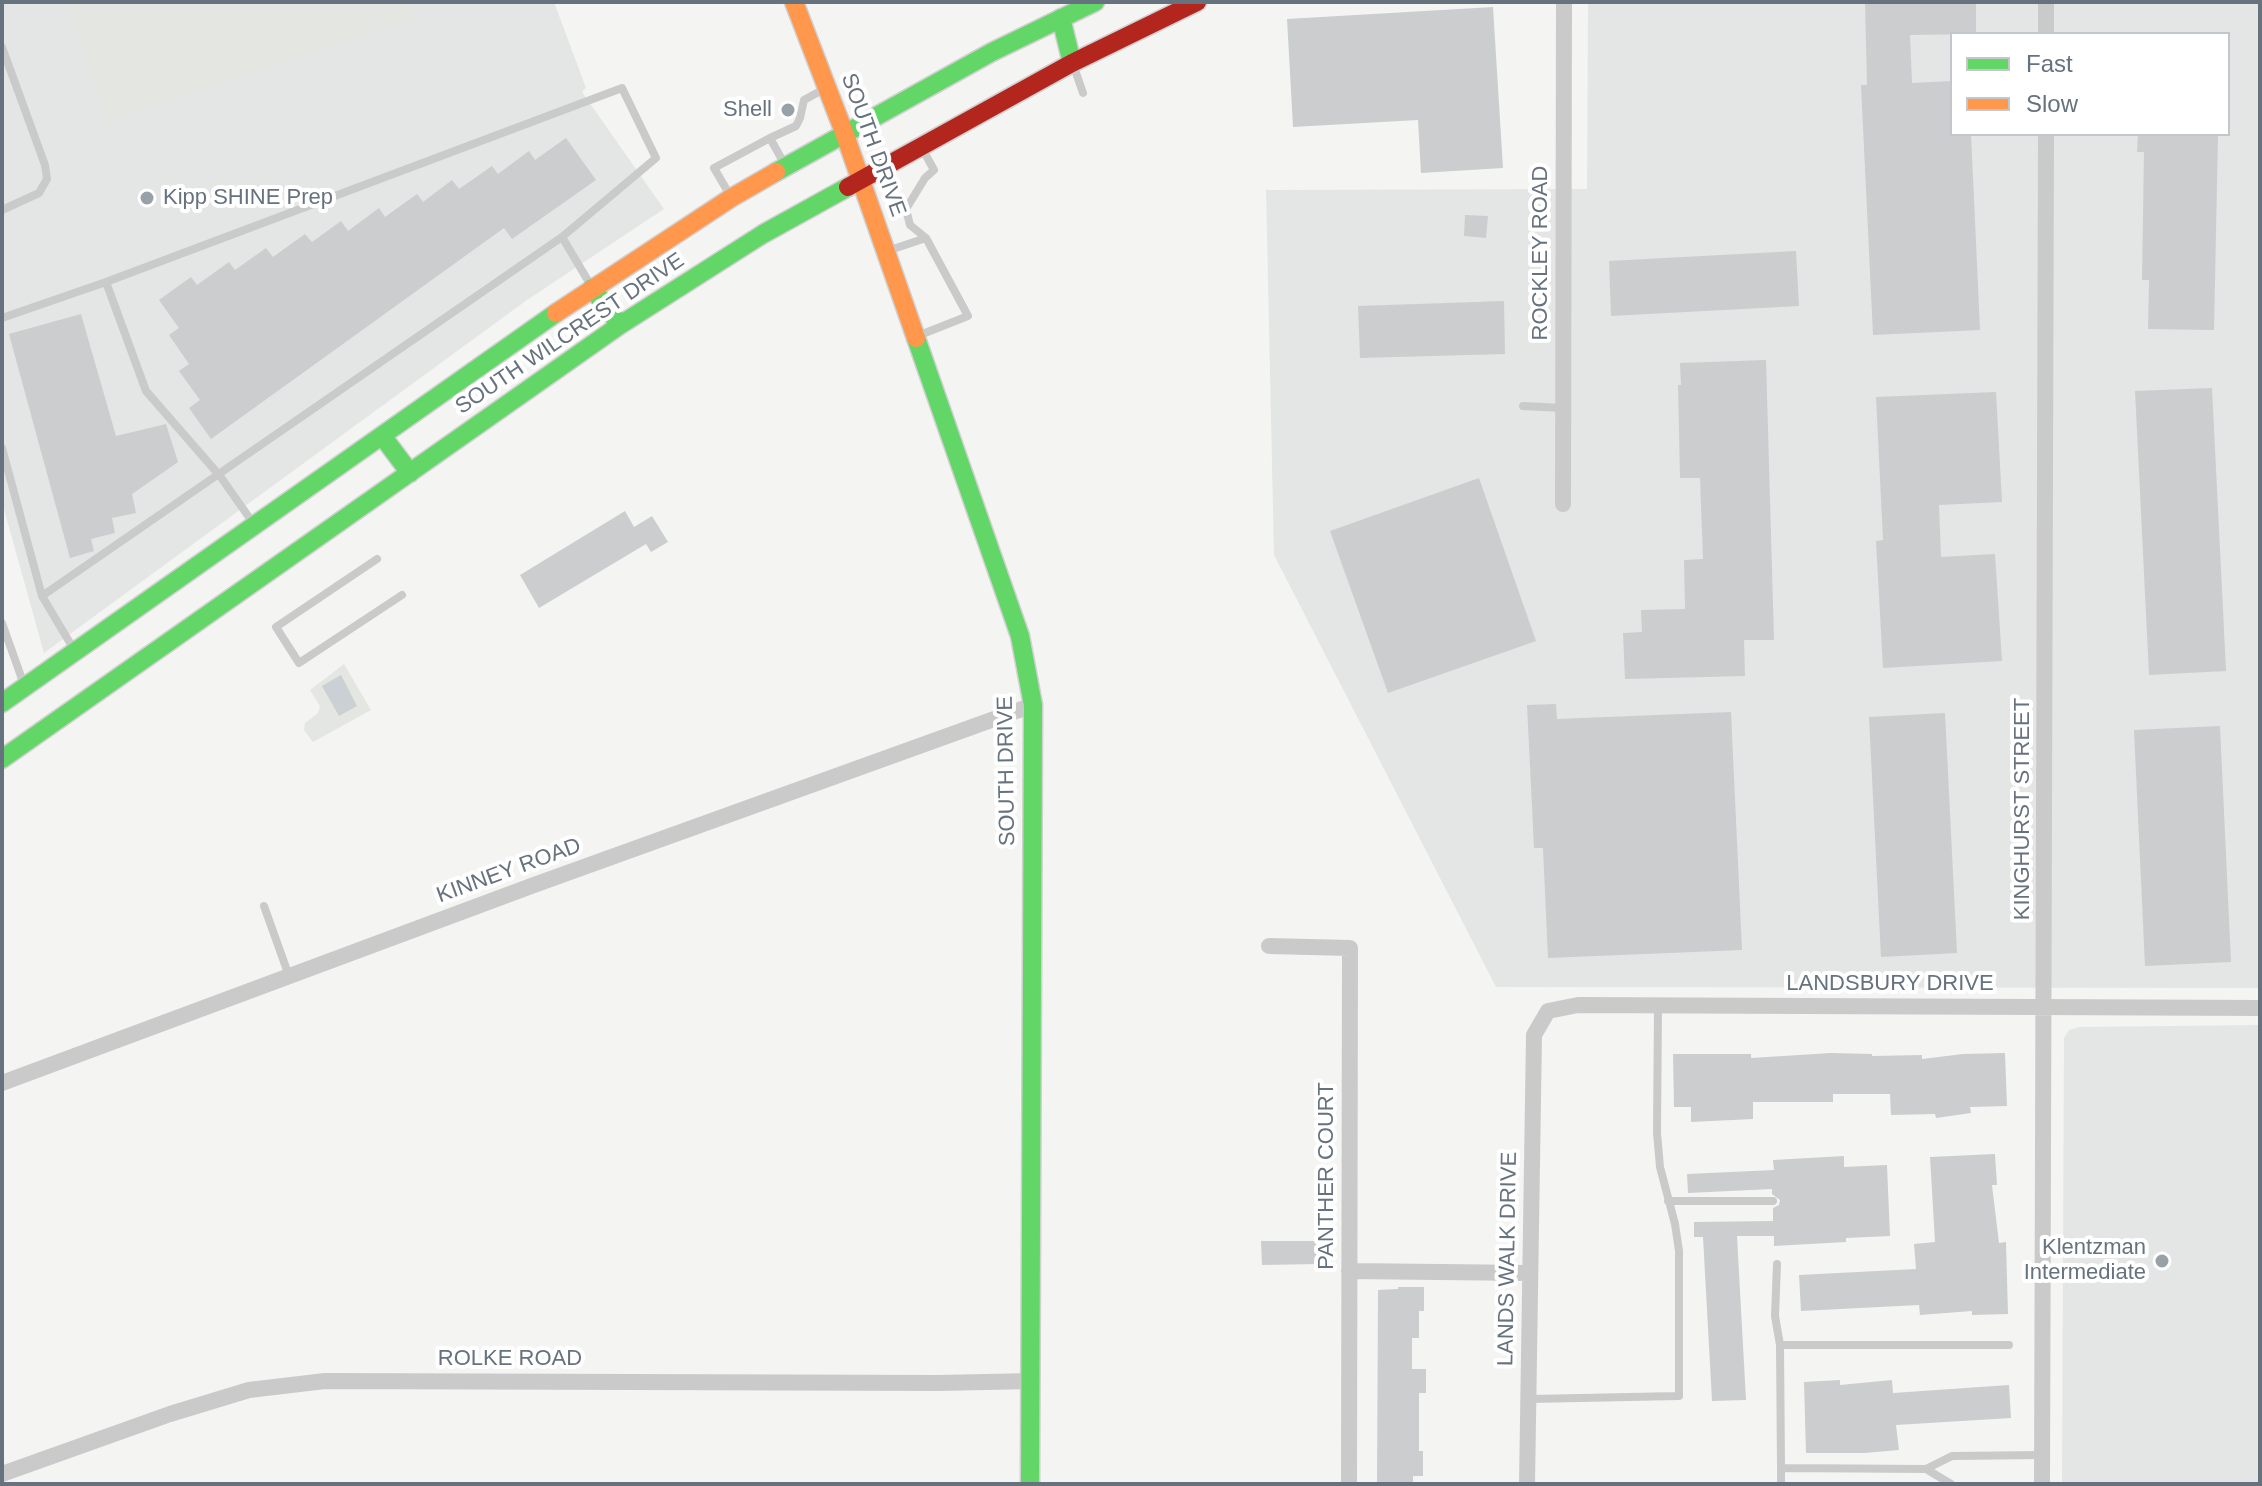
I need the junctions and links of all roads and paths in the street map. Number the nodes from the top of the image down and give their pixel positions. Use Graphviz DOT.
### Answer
graph roads {
  1 [pos="794,2"];
  2 [pos="1095,2"];
  3 [pos="1197,2"];
  4 [pos="1564,2"];
  5 [pos="2046,2"];
  6 [pos="1061,18"];
  7 [pos="2046,32"];
  8 [pos="2,47"];
  9 [pos="1072,63"];
  10 [pos="827,88"];
  11 [pos="1083,93"];
  12 [pos="844,132"];
  13 [pos="2046,136"];
  14 [pos="770,138"];
  15 [pos="921,146"];
  16 [pos="785,166"];
  17 [pos="860,179"];
  18 [pos="731,198"];
  19 [pos="3,206"];
  20 [pos="562,237"];
  21 [pos="926,238"];
  22 [pos="886,252"];
  23 [pos="106,282"];
  24 [pos="592,288"];
  25 [pos="2,318"];
  26 [pos="620,325"];
  27 [pos="916,337"];
  28 [pos="1523,406"];
  29 [pos="1563,408"];
  30 [pos="383,437"];
  31 [pos="2,448"];
  32 [pos="410,473"];
  33 [pos="220,476"];
  34 [pos="1563,504"];
  35 [pos="256,527"];
  36 [pos="377,559"];
  37 [pos="402,595"];
  38 [pos="42,596"];
  39 [pos="184,604"];
  40 [pos="2,623"];
  41 [pos="76,652"];
  42 [pos="25,687"];
  43 [pos="2,703"];
  44 [pos="1033,705"];
  45 [pos="2,759"];
  46 [pos="264,906"];
  47 [pos="1269,946"];
  48 [pos="289,976"];
  49 [pos="1658,1005"];
  50 [pos="2044,1007"];
  51 [pos="2260,1008"];
  52 [pos="1534,1035"];
  53 [pos="2,1083"];
  54 [pos="1668,1201"];
  55 [pos="1773,1201"];
  56 [pos="1777,1264"];
  57 [pos="1349,1271"];
  58 [pos="1530,1273"];
  59 [pos="1780,1345"];
  60 [pos="2009,1345"];
  61 [pos="1032,1381"];
  62 [pos="1528,1399"];
  63 [pos="2042,1455"];
  64 [pos="1781,1468"];
  65 [pos="1926,1469"];
  66 [pos="2,1474"];
  67 [pos="1030,1484"];
  68 [pos="1349,1484"];
  69 [pos="1527,1484"];
  70 [pos="1781,1484"];
  71 [pos="1951,1484"];
  72 [pos="2042,1484"];
  1 -- 10 [label="main road, SOUTH DRIVE"];
  2 -- 6 [label="main road, SOUTH WILCREST DRIVE"];
  3 -- 9 [label="main road, SOUTH WILCREST DRIVE"];
  4 -- 29 [label="street, ROCKLEY ROAD"];
  5 -- 7 [label="street"];
  6 -- 9 [label="main road"];
  6 -- 12 [label="main road, SOUTH WILCREST DRIVE"];
  8 -- 19 [label="lane"];
  9 -- 11 [label="lane"];
  9 -- 15 [label="main road, SOUTH WILCREST DRIVE"];
  10 -- 12 [label="main road, SOUTH DRIVE"];
  10 -- 14 [label="lane"];
  12 -- 16 [label="main road, SOUTH WILCREST DRIVE"];
  12 -- 17 [label="main road, SOUTH DRIVE"];
  13 -- 50 [label="street, KINGHURST STREET"];
  14 -- 16 [label="lane"];
  14 -- 18 [label="lane"];
  15 -- 17 [label="main road, SOUTH WILCREST DRIVE"];
  15 -- 21 [label="lane"];
  16 -- 18 [label="main road, SOUTH WILCREST DRIVE"];
  17 -- 22 [label="main road, SOUTH DRIVE"];
  17 -- 26 [label="main road, SOUTH WILCREST DRIVE"];
  18 -- 24 [label="main road, SOUTH WILCREST DRIVE"];
  20 -- 23 [label="lane"];
  20 -- 24 [label="lane"];
  20 -- 33 [label="lane"];
  21 -- 22 [label="lane"];
  21 -- 27 [label="lane"];
  22 -- 27 [label="main road, SOUTH DRIVE"];
  23 -- 25 [label="lane"];
  23 -- 33 [label="lane"];
  24 -- 26 [label="main road"];
  24 -- 30 [label="main road, SOUTH WILCREST DRIVE"];
  26 -- 32 [label="main road, SOUTH WILCREST DRIVE"];
  27 -- 44 [label="main road, SOUTH DRIVE"];
  28 -- 29 [label="lane"];
  29 -- 34 [label="street, ROCKLEY ROAD"];
  30 -- 32 [label="main road"];
  30 -- 35 [label="main road, SOUTH WILCREST DRIVE"];
  31 -- 38 [label="lane"];
  32 -- 39 [label="main road, SOUTH WILCREST DRIVE"];
  33 -- 35 [label="lane"];
  33 -- 38 [label="lane"];
  35 -- 39 [label="main road, SOUTH WILCREST DRIVE"];
  36 -- 37 [label="lane"];
  38 -- 41 [label="lane"];
  39 -- 41 [label="main road, SOUTH WILCREST DRIVE"];
  39 -- 45 [label="main road, SOUTH WILCREST DRIVE"];
  40 -- 42 [label="lane"];
  41 -- 42 [label="main road, SOUTH WILCREST DRIVE"];
  42 -- 43 [label="main road, SOUTH WILCREST DRIVE"];
  44 -- 48 [label="street, KINNEY ROAD"];
  44 -- 61 [label="main road, SOUTH DRIVE"];
  46 -- 48 [label="lane"];
  47 -- 57 [label="street, PANTHER COURT"];
  48 -- 53 [label="street, KINNEY ROAD"];
  49 -- 50 [label="street, LANDSBURY DRIVE"];
  49 -- 52 [label="street, LANDSBURY DRIVE"];
  49 -- 54 [label="lane"];
  50 -- 51 [label="street, LANDSBURY DRIVE"];
  50 -- 63 [label="street, KINGHURST STREET"];
  52 -- 58 [label="street, LANDS WALK DRIVE"];
  54 -- 55 [label="lane"];
  54 -- 62 [label="lane"];
  56 -- 59 [label="lane"];
  57 -- 58 [label="street"];
  57 -- 68 [label="street, PANTHER COURT"];
  58 -- 62 [label="street, LANDS WALK DRIVE"];
  59 -- 60 [label="lane"];
  59 -- 64 [label="lane"];
  61 -- 66 [label="street, ROLKE ROAD"];
  61 -- 67 [label="main road, SOUTH DRIVE"];
  62 -- 69 [label="street, LANDS WALK DRIVE"];
  63 -- 65 [label="lane"];
  63 -- 72 [label="street, KINGHURST STREET"];
  64 -- 65 [label="lane"];
  64 -- 70 [label="lane"];
  65 -- 71 [label="lane"];
}
